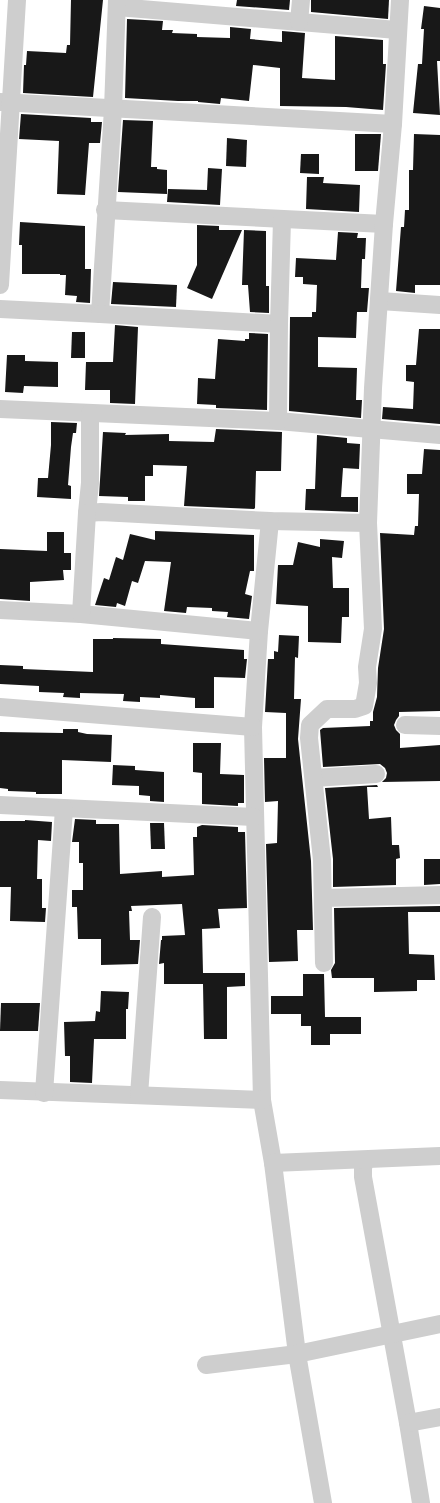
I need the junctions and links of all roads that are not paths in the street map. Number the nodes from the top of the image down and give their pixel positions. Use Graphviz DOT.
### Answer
graph roads {
  1 [pos="17,0"];
  2 [pos="301,0"];
  3 [pos="400,0"];
  4 [pos="117,4"];
  5 [pos="299,22"];
  6 [pos="397,30"];
  7 [pos="5,103"];
  8 [pos="112,109"];
  9 [pos="393,124"];
  10 [pos="105,210"];
  11 [pos="282,220"];
  12 [pos="384,224"];
  13 [pos="0,285"];
  14 [pos="380,302"];
  15 [pos="440,305"];
  16 [pos="0,309"];
  17 [pos="100,314"];
  18 [pos="279,324"];
  19 [pos="0,409"];
  20 [pos="90,413"];
  21 [pos="278,421"];
  22 [pos="371,430"];
  23 [pos="440,435"];
  24 [pos="87,513"];
  25 [pos="270,521"];
  26 [pos="368,523"];
  27 [pos="0,610"];
  28 [pos="81,614"];
  29 [pos="259,631"];
  30 [pos="0,707"];
  31 [pos="405,725"];
  32 [pos="440,726"];
  33 [pos="253,727"];
  34 [pos="376,774"];
  35 [pos="314,778"];
  36 [pos="0,805"];
  37 [pos="64,809"];
  38 [pos="254,817"];
  39 [pos="440,895"];
  40 [pos="323,898"];
  41 [pos="152,917"];
  42 [pos="324,963"];
  43 [pos="0,1090"];
  44 [pos="44,1093"];
  45 [pos="139,1095"];
  46 [pos="262,1100"];
  47 [pos="440,1156"];
  48 [pos="365,1160"];
  49 [pos="273,1163"];
  50 [pos="440,1324"];
  51 [pos="392,1334"];
  52 [pos="297,1354"];
  53 [pos="206,1365"];
  54 [pos="440,1417"];
  55 [pos="408,1423"];
  56 [pos="323,1503"];
  57 [pos="421,1503"];
  1 -- 7 [label="street"];
  2 -- 5 [label="street"];
  3 -- 6 [label="street"];
  4 -- 5 [label="street"];
  4 -- 8 [label="street"];
  5 -- 6 [label="street"];
  6 -- 9 [label="street"];
  7 -- 8 [label="street"];
  7 -- 13 [label="street"];
  8 -- 9 [label="street"];
  8 -- 10 [label="street"];
  9 -- 12 [label="street"];
  10 -- 11 [label="street"];
  10 -- 17 [label="street"];
  11 -- 12 [label="street"];
  11 -- 18 [label="street"];
  12 -- 14 [label="street"];
  14 -- 15 [label="street"];
  14 -- 22 [label="street"];
  16 -- 17 [label="street"];
  17 -- 18 [label="street"];
  18 -- 21 [label="street"];
  19 -- 20 [label="street"];
  20 -- 21 [label="street"];
  20 -- 24 [label="street"];
  21 -- 22 [label="street"];
  22 -- 23 [label="street"];
  22 -- 26 [label="street"];
  24 -- 25 [label="street"];
  24 -- 28 [label="street"];
  25 -- 26 [label="street"];
  25 -- 29 [label="street"];
  26 -- 35 [label="street"];
  27 -- 28 [label="street"];
  28 -- 29 [label="street"];
  29 -- 33 [label="street"];
  30 -- 33 [label="street"];
  31 -- 32 [label="street"];
  33 -- 38 [label="street"];
  34 -- 35 [label="street"];
  35 -- 40 [label="street"];
  36 -- 37 [label="street"];
  37 -- 38 [label="street"];
  37 -- 44 [label="street"];
  38 -- 46 [label="street"];
  39 -- 40 [label="street"];
  40 -- 42 [label="street"];
  41 -- 45 [label="street"];
  43 -- 44 [label="street"];
  44 -- 45 [label="street"];
  45 -- 46 [label="street"];
  46 -- 49 [label="street"];
  47 -- 48 [label="street"];
  48 -- 49 [label="street"];
  48 -- 51 [label="street"];
  49 -- 52 [label="street"];
  50 -- 51 [label="street"];
  51 -- 52 [label="street"];
  51 -- 55 [label="street"];
  52 -- 53 [label="street"];
  52 -- 56 [label="street"];
  54 -- 55 [label="street"];
  55 -- 57 [label="street"];
}
